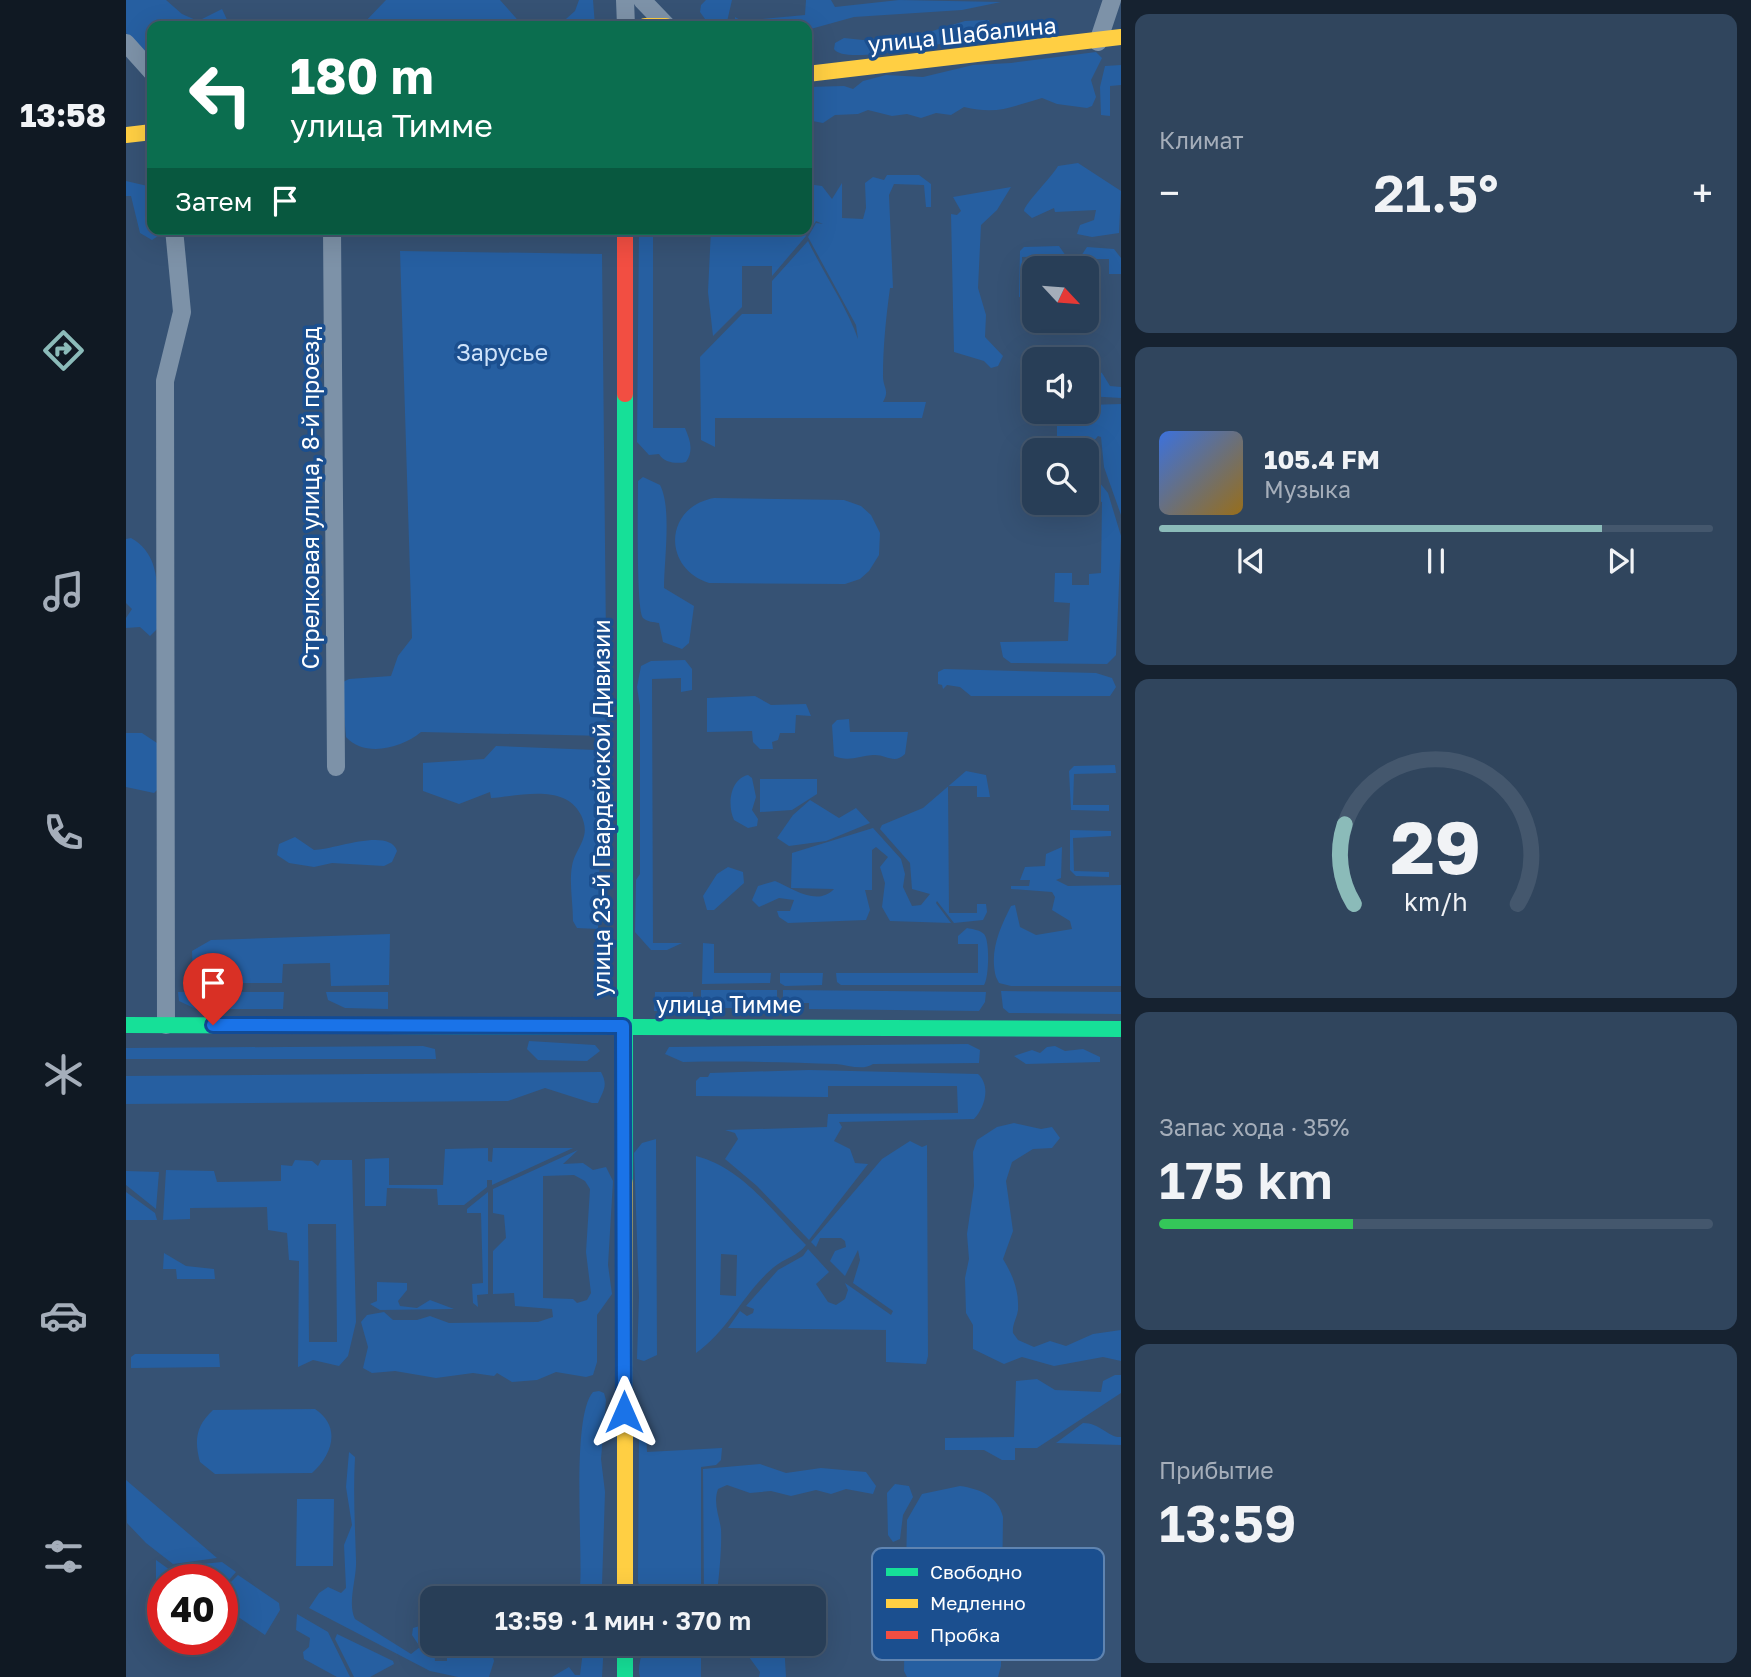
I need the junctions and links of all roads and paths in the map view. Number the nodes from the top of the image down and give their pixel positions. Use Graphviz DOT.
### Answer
graph roads {
  1 [pos="625,0"];
  2 [pos="642,0"];
  3 [pos="1112,0"];
  4 [pos="626,21"];
  5 [pos="661,21"];
  6 [pos="1121,37"];
  7 [pos="1098,42"];
  8 [pos="126,43"];
  9 [pos="147,66"];
  10 [pos="812,73"];
  11 [pos="147,133"];
  12 [pos="126,135"];
  13 [pos="175,235"];
  14 [pos="332,235"];
  15 [pos="625,235"];
  16 [pos="336,767"];
  17 [pos="126,1025"];
  18 [pos="166,1025"];
  19 [pos="623,1026"];
  20 [pos="1121,1029"];
  21 [pos="625,1586"];
  22 [pos="625,1656"];
  23 [pos="625,1677"];
  1 -- 4 [label="street"];
  2 -- 5 [label="street"];
  3 -- 7 [label="street"];
  6 -- 7 [label="street, улица Шабалина"];
  7 -- 10 [label="street, улица Шабалина"];
  8 -- 9 [label="street"];
  11 -- 12 [label="street"];
  13 -- 18 [label="street"];
  14 -- 16 [label="street, Стрелковая улица, 8-й проезд"];
  15 -- 19 [label="street, улица 23-й Гвардейской Дивизии"];
  17 -- 18 [label="street, улица Тимме"];
  18 -- 19 [label="street, улица Тимме"];
  19 -- 20 [label="street, улица Тимме"];
  19 -- 21 [label="street, улица 23-й Гвардейской Дивизии"];
  22 -- 23 [label="street"];
}
